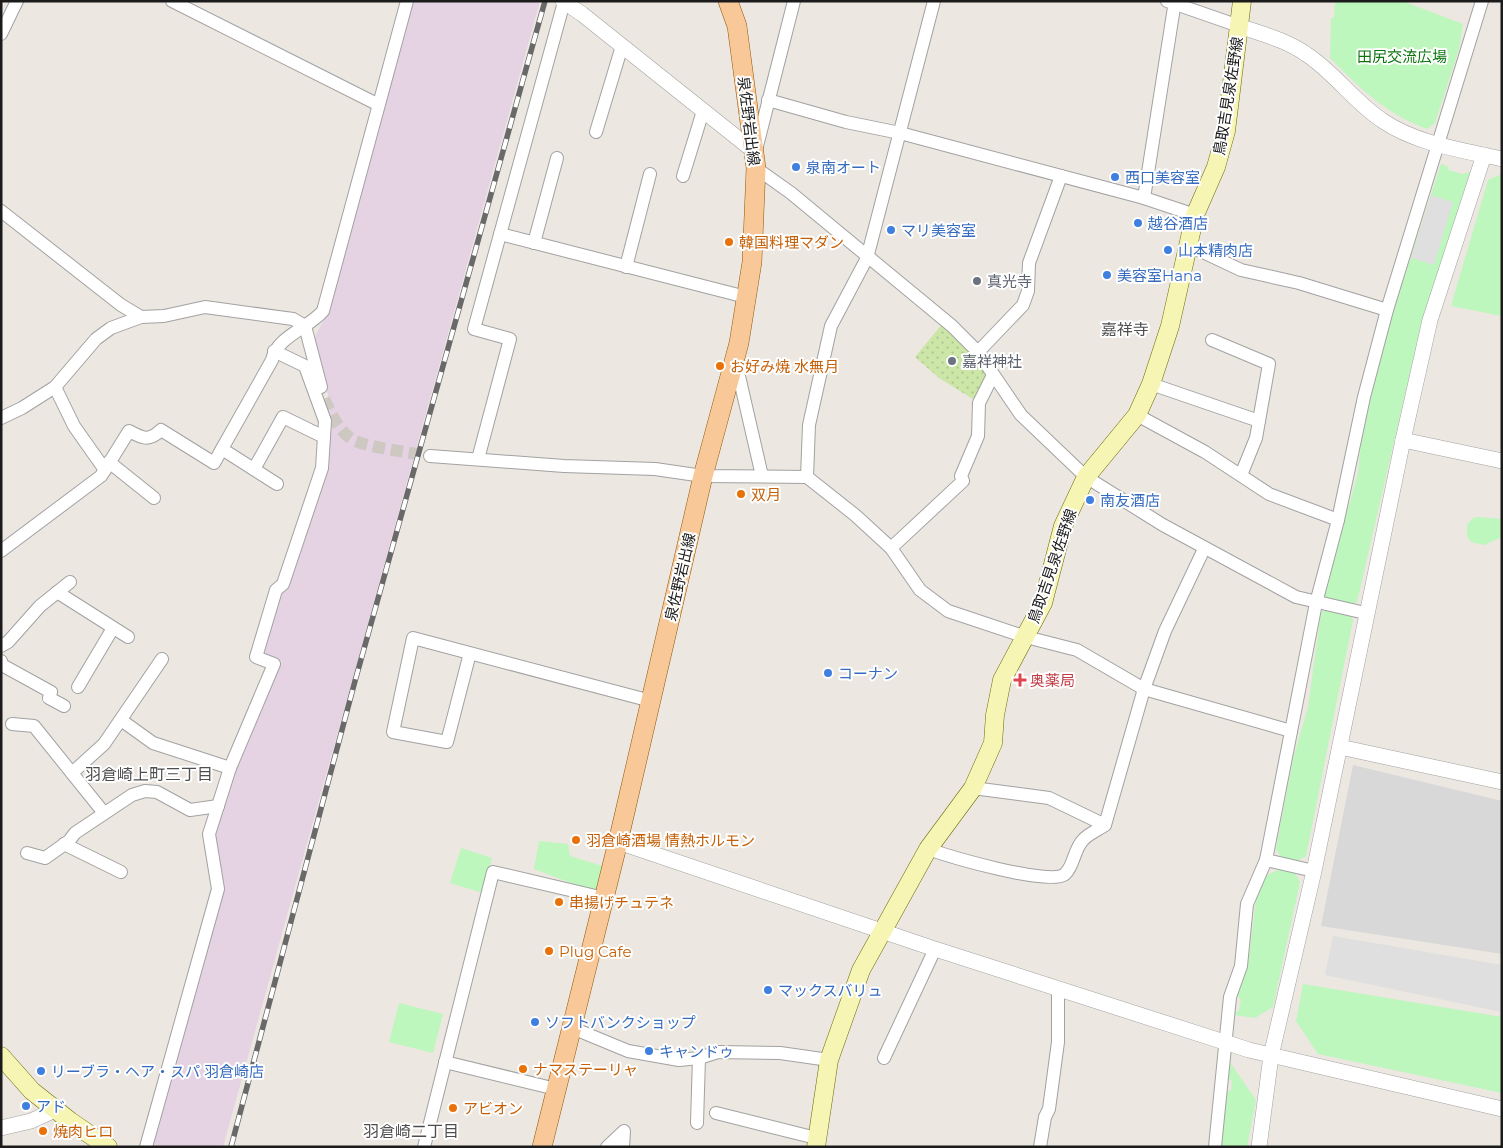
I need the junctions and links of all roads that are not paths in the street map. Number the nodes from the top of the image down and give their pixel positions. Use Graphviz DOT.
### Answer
graph roads {
  1 [pos="17,1"];
  2 [pos="172,1"];
  3 [pos="407,1"];
  4 [pos="728,1"];
  5 [pos="794,1"];
  6 [pos="934,1"];
  7 [pos="1242,1"];
  8 [pos="1482,1"];
  9 [pos="563,2"];
  10 [pos="1172,2"];
  11 [pos="1239,26"];
  12 [pos="1,34"];
  13 [pos="622,46"];
  14 [pos="768,100"];
  15 [pos="377,104"];
  16 [pos="703,111"];
  17 [pos="596,132"];
  18 [pos="900,132"];
  19 [pos="1438,145"];
  20 [pos="1484,155"];
  21 [pos="557,158"];
  22 [pos="1502,159"];
  23 [pos="756,160"];
  24 [pos="650,174"];
  25 [pos="683,176"];
  26 [pos="1061,176"];
  27 [pos="1144,198"];
  28 [pos="1,211"];
  29 [pos="1195,215"];
  30 [pos="500,234"];
  31 [pos="534,243"];
  32 [pos="1188,246"];
  33 [pos="867,258"];
  34 [pos="626,267"];
  35 [pos="746,298"];
  36 [pos="1387,310"];
  37 [pos="141,317"];
  38 [pos="306,326"];
  39 [pos="1212,340"];
  40 [pos="274,351"];
  41 [pos="978,352"];
  42 [pos="735,358"];
  43 [pos="993,375"];
  44 [pos="1151,384"];
  45 [pos="55,387"];
  46 [pos="324,399"];
  47 [pos="1137,415"];
  48 [pos="1,418"];
  49 [pos="1259,421"];
  50 [pos="324,437"];
  51 [pos="1402,440"];
  52 [pos="222,449"];
  53 [pos="430,456"];
  54 [pos="478,459"];
  55 [pos="1502,461"];
  56 [pos="107,466"];
  57 [pos="254,468"];
  58 [pos="1241,475"];
  59 [pos="703,476"];
  60 [pos="762,476"];
  61 [pos="807,477"];
  62 [pos="1086,477"];
  63 [pos="277,484"];
  64 [pos="154,498"];
  65 [pos="1338,520"];
  66 [pos="891,548"];
  67 [pos="1204,549"];
  68 [pos="1,552"];
  69 [pos="70,582"];
  70 [pos="56,592"];
  71 [pos="1316,603"];
  72 [pos="1365,613"];
  73 [pos="113,628"];
  74 [pos="128,637"];
  75 [pos="1026,637"];
  76 [pos="1,646"];
  77 [pos="470,653"];
  78 [pos="162,659"];
  79 [pos="1,660"];
  80 [pos="78,687"];
  81 [pos="1144,689"];
  82 [pos="651,701"];
  83 [pos="64,706"];
  84 [pos="121,720"];
  85 [pos="12,724"];
  86 [pos="1292,732"];
  87 [pos="1340,747"];
  88 [pos="230,768"];
  89 [pos="72,773"];
  90 [pos="1502,782"];
  91 [pos="973,788"];
  92 [pos="218,806"];
  93 [pos="104,814"];
  94 [pos="1105,825"];
  95 [pos="618,842"];
  96 [pos="64,844"];
  97 [pos="928,850"];
  98 [pos="27,852"];
  99 [pos="1266,860"];
  100 [pos="1314,871"];
  101 [pos="121,872"];
  102 [pos="604,898"];
  103 [pos="882,930"];
  104 [pos="935,949"];
  105 [pos="1058,989"];
  106 [pos="570,1027"];
  107 [pos="1226,1042"];
  108 [pos="1,1056"];
  109 [pos="1272,1056"];
  110 [pos="699,1058"];
  111 [pos="884,1058"];
  112 [pos="829,1060"];
  113 [pos="445,1062"];
  114 [pos="556,1089"];
  115 [pos="1502,1109"];
  116 [pos="55,1110"];
  117 [pos="716,1113"];
  118 [pos="696,1123"];
  119 [pos="1,1128"];
  120 [pos="816,1142"];
  121 [pos="108,1147"];
  122 [pos="146,1147"];
  123 [pos="424,1147"];
  124 [pos="542,1147"];
  125 [pos="607,1147"];
  126 [pos="623,1147"];
  127 [pos="1040,1147"];
  128 [pos="1215,1147"];
  129 [pos="1259,1147"];
  1 -- 12 [label="street"];
  2 -- 15 [label="street"];
  3 -- 15 [label="street"];
  4 -- 23 [label="main road, 泉佐野岩出線"];
  5 -- 14 [label="street"];
  6 -- 18 [label="street"];
  7 -- 11 [label="main road, 鳥取吉見泉佐野線"];
  8 -- 19 [label="street"];
  9 -- 13 [label="street"];
  9 -- 30 [label="street"];
  10 -- 11 [label="street"];
  10 -- 27 [label="street"];
  11 -- 19 [label="street"];
  11 -- 29 [label="main road, 鳥取吉見泉佐野線"];
  13 -- 16 [label="street"];
  13 -- 17 [label="street"];
  14 -- 18 [label="street"];
  14 -- 23 [label="street"];
  15 -- 38 [label="street"];
  16 -- 23 [label="street"];
  16 -- 25 [label="street"];
  18 -- 26 [label="street"];
  18 -- 33 [label="street"];
  19 -- 20 [label="street"];
  19 -- 36 [label="street"];
  20 -- 22 [label="street"];
  20 -- 51 [label="street"];
  21 -- 31 [label="street"];
  23 -- 33 [label="street"];
  23 -- 35 [label="main road, 泉佐野岩出線"];
  24 -- 34 [label="street"];
  26 -- 27 [label="street"];
  26 -- 41 [label="street"];
  27 -- 29 [label="street"];
  28 -- 37 [label="street"];
  29 -- 32 [label="main road, 鳥取吉見泉佐野線"];
  30 -- 31 [label="street"];
  30 -- 54 [label="street"];
  31 -- 34 [label="street"];
  32 -- 36 [label="street"];
  32 -- 44 [label="main road, 鳥取吉見泉佐野線"];
  33 -- 41 [label="street"];
  33 -- 61 [label="street"];
  34 -- 35 [label="street"];
  35 -- 42 [label="main road, 泉佐野岩出線"];
  36 -- 65 [label="street"];
  37 -- 38 [label="street"];
  37 -- 45 [label="street"];
  38 -- 40 [label="street"];
  38 -- 46 [label="street"];
  39 -- 49 [label="street"];
  40 -- 50 [label="street"];
  40 -- 52 [label="street"];
  41 -- 43 [label="street"];
  42 -- 59 [label="main road, 泉佐野岩出線"];
  42 -- 60 [label="street"];
  43 -- 62 [label="street"];
  43 -- 66 [label="street"];
  44 -- 47 [label="main road, 鳥取吉見泉佐野線"];
  44 -- 49 [label="street"];
  45 -- 48 [label="street"];
  45 -- 56 [label="street"];
  47 -- 58 [label="street"];
  47 -- 62 [label="main road, 鳥取吉見泉佐野線"];
  49 -- 58 [label="street"];
  50 -- 57 [label="street"];
  50 -- 88 [label="street"];
  51 -- 55 [label="street"];
  51 -- 72 [label="street"];
  52 -- 56 [label="street"];
  52 -- 57 [label="street"];
  53 -- 54 [label="street"];
  54 -- 59 [label="street"];
  56 -- 64 [label="street"];
  56 -- 68 [label="street"];
  57 -- 63 [label="street"];
  58 -- 65 [label="street"];
  59 -- 60 [label="street"];
  59 -- 82 [label="main road, 泉佐野岩出線"];
  60 -- 61 [label="street"];
  61 -- 66 [label="street"];
  62 -- 67 [label="street"];
  62 -- 75 [label="main road, 鳥取吉見泉佐野線"];
  65 -- 71 [label="street"];
  66 -- 75 [label="street"];
  67 -- 71 [label="street"];
  67 -- 81 [label="street"];
  69 -- 70 [label="street"];
  70 -- 73 [label="street"];
  70 -- 76 [label="street"];
  71 -- 72 [label="street"];
  71 -- 86 [label="street"];
  72 -- 87 [label="street"];
  73 -- 74 [label="street"];
  73 -- 80 [label="street"];
  75 -- 81 [label="street"];
  75 -- 91 [label="main road, 鳥取吉見泉佐野線"];
  77 -- 77 [label="street"];
  77 -- 82 [label="street"];
  78 -- 84 [label="street"];
  79 -- 83 [label="street"];
  81 -- 86 [label="street"];
  81 -- 94 [label="street"];
  82 -- 95 [label="main road, 泉佐野岩出線"];
  84 -- 88 [label="street"];
  84 -- 89 [label="street"];
  85 -- 89 [label="street"];
  86 -- 99 [label="street"];
  87 -- 90 [label="street"];
  87 -- 100 [label="street"];
  88 -- 92 [label="street"];
  89 -- 93 [label="street"];
  91 -- 94 [label="street"];
  91 -- 97 [label="main road, 鳥取吉見泉佐野線"];
  92 -- 93 [label="street"];
  92 -- 122 [label="street"];
  93 -- 96 [label="street"];
  94 -- 97 [label="street"];
  95 -- 102 [label="main road, 泉佐野岩出線"];
  95 -- 103 [label="street"];
  96 -- 98 [label="street"];
  96 -- 101 [label="street"];
  97 -- 103 [label="main road, 鳥取吉見泉佐野線"];
  99 -- 100 [label="street"];
  99 -- 107 [label="street"];
  100 -- 109 [label="street"];
  102 -- 106 [label="main road, 泉佐野岩出線"];
  102 -- 113 [label="street"];
  103 -- 104 [label="street"];
  103 -- 112 [label="main road, 鳥取吉見泉佐野線"];
  104 -- 105 [label="street"];
  104 -- 111 [label="street"];
  105 -- 107 [label="street"];
  105 -- 127 [label="street"];
  106 -- 110 [label="street"];
  106 -- 114 [label="main road, 泉佐野岩出線"];
  107 -- 109 [label="street"];
  107 -- 128 [label="street"];
  108 -- 116 [label="main road"];
  109 -- 115 [label="street"];
  109 -- 129 [label="street"];
  110 -- 112 [label="street"];
  110 -- 118 [label="street"];
  112 -- 120 [label="main road, 鳥取吉見泉佐野線"];
  113 -- 114 [label="street"];
  113 -- 123 [label="street"];
  114 -- 124 [label="main road, 泉佐野岩出線"];
  116 -- 119 [label="street"];
  116 -- 121 [label="main road"];
  117 -- 120 [label="street"];
  125 -- 126 [label="street"];
}
